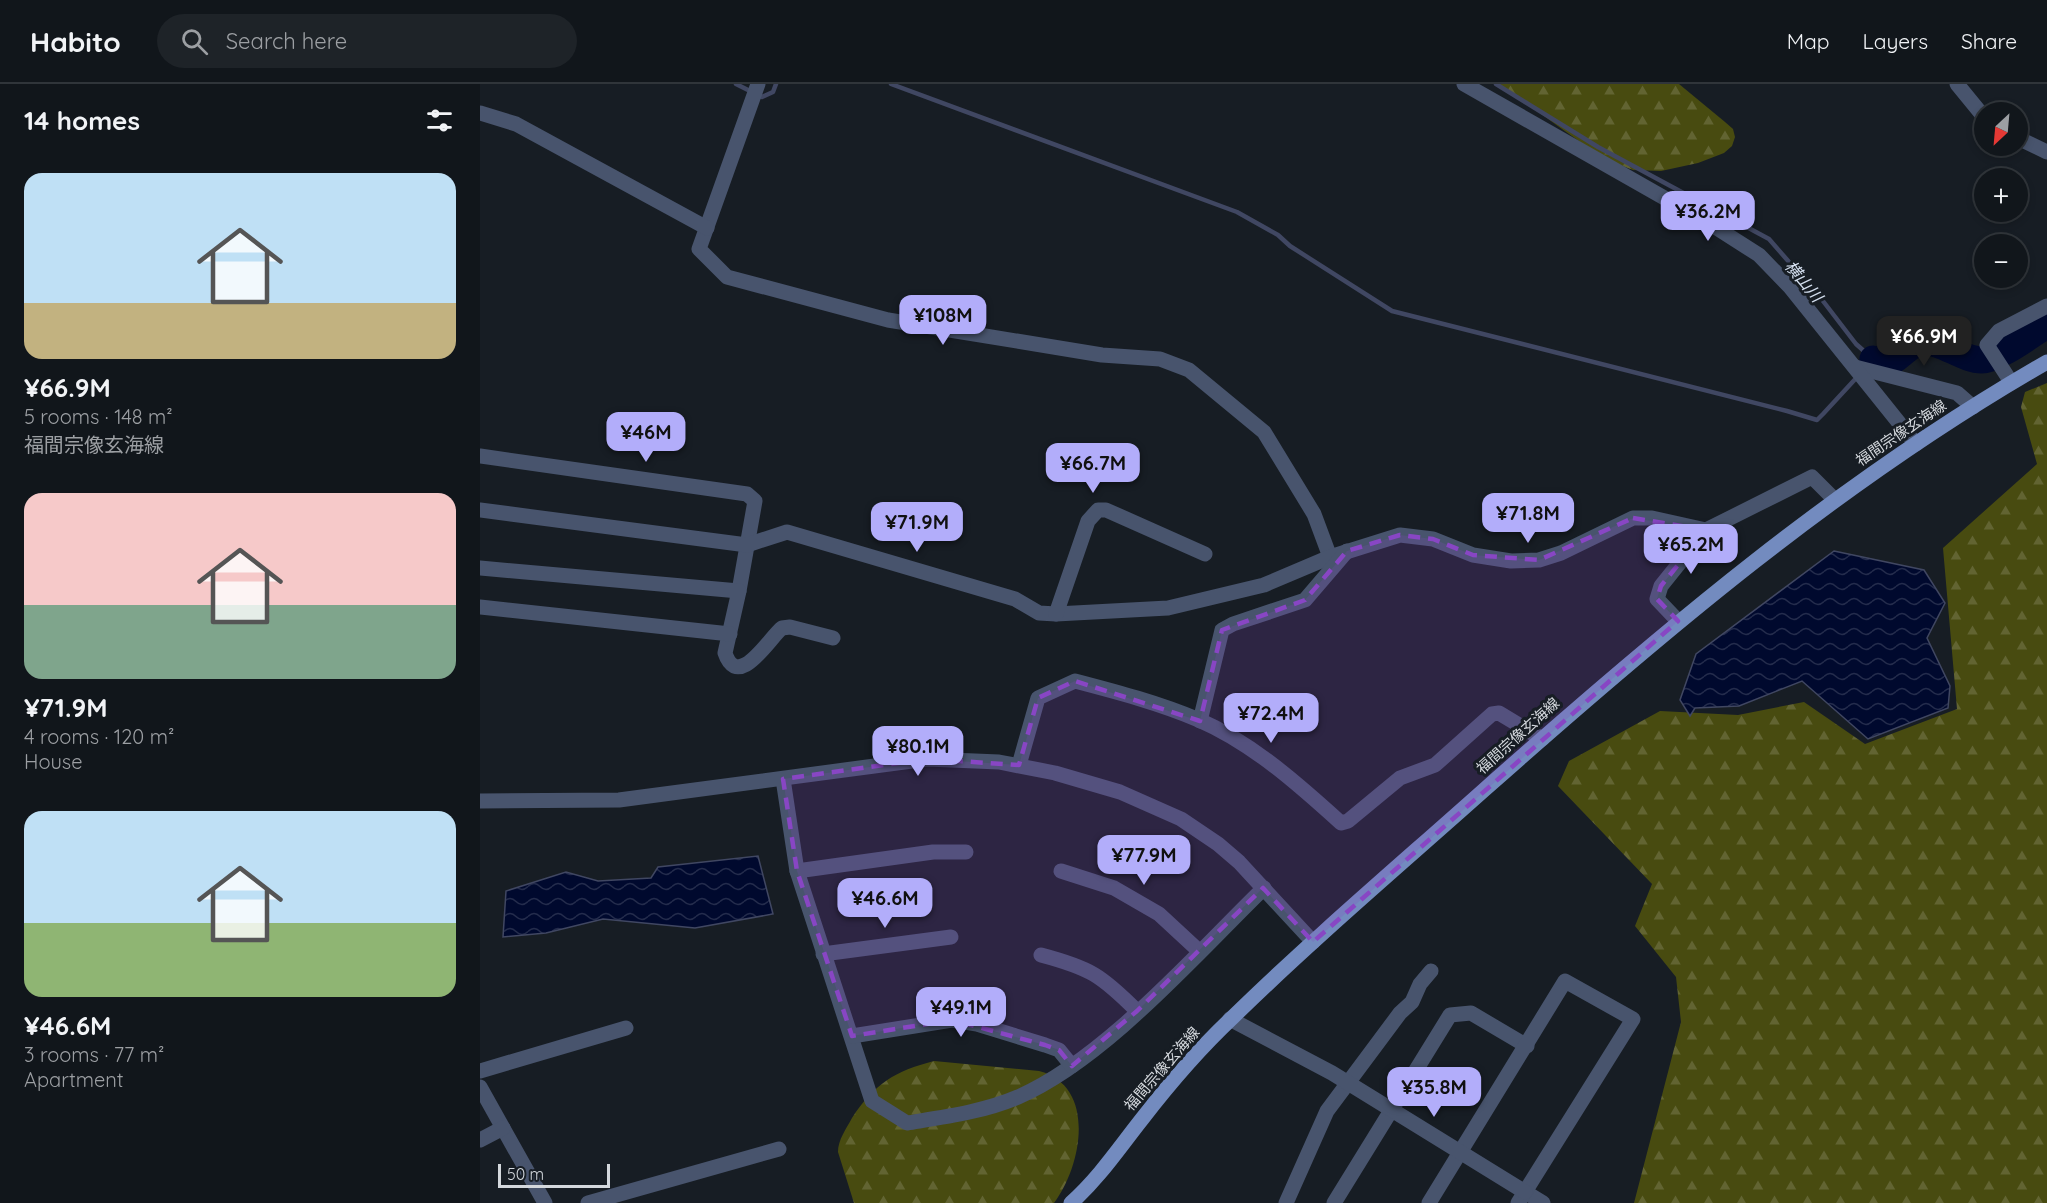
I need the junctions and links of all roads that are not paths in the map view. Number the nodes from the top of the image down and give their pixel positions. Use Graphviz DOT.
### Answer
graph roads {
  1 [pos="758,84"];
  2 [pos="1464,84"];
  3 [pos="1957,84"];
  4 [pos="1974,105"];
  5 [pos="480,113"];
  6 [pos="2028,143"];
  7 [pos="2047,153"];
  8 [pos="707,228"];
  9 [pos="2047,306"];
  10 [pos="2047,362"];
  11 [pos="1855,367"];
  12 [pos="2011,382"];
  13 [pos="1972,407"];
  14 [pos="1916,444"];
  15 [pos="480,456"];
  16 [pos="1834,499"];
  17 [pos="480,510"];
  18 [pos="1706,530"];
  19 [pos="747,545"];
  20 [pos="1347,551"];
  21 [pos="1205,554"];
  22 [pos="1330,557"];
  23 [pos="480,568"];
  24 [pos="739,591"];
  25 [pos="480,607"];
  26 [pos="1056,614"];
  27 [pos="1678,621"];
  28 [pos="730,634"];
  29 [pos="833,638"];
  30 [pos="1200,721"];
  31 [pos="1542,739"];
  32 [pos="1019,765"];
  33 [pos="783,779"];
  34 [pos="480,801"];
  35 [pos="966,852"];
  36 [pos="797,871"];
  37 [pos="1061,871"];
  38 [pos="1264,888"];
  39 [pos="951,937"];
  40 [pos="1313,942"];
  41 [pos="1199,951"];
  42 [pos="824,954"];
  43 [pos="1041,955"];
  44 [pos="1431,971"];
  45 [pos="1137,1011"];
  46 [pos="1230,1019"];
  47 [pos="626,1028"];
  48 [pos="852,1036"];
  49 [pos="1527,1046"];
  50 [pos="1072,1066"];
  51 [pos="480,1071"];
  52 [pos="1347,1082"];
  53 [pos="480,1087"];
  54 [pos="1391,1111"];
  55 [pos="503,1128"];
  56 [pos="480,1140"];
  57 [pos="779,1149"];
  58 [pos="1461,1153"];
  59 [pos="1522,1197"];
  60 [pos="545,1203"];
  61 [pos="588,1203"];
  62 [pos="1071,1203"];
  63 [pos="1286,1203"];
  64 [pos="1334,1203"];
  65 [pos="1429,1203"];
  66 [pos="1543,1203"];
  1 -- 8 [label="street"];
  2 -- 11 [label="street"];
  3 -- 4 [label="street"];
  5 -- 8 [label="street"];
  6 -- 7 [label="street"];
  8 -- 22 [label="street"];
  9 -- 12 [label="street"];
  10 -- 12 [label="main road, 福間宗像玄海線"];
  11 -- 13 [label="street"];
  11 -- 14 [label="street"];
  12 -- 13 [label="main road, 福間宗像玄海線"];
  13 -- 14 [label="main road, 福間宗像玄海線"];
  14 -- 16 [label="main road, 福間宗像玄海線"];
  15 -- 19 [label="street"];
  16 -- 18 [label="street"];
  16 -- 27 [label="main road, 福間宗像玄海線"];
  17 -- 19 [label="street"];
  18 -- 20 [label="street"];
  18 -- 27 [label="street"];
  19 -- 24 [label="street"];
  19 -- 26 [label="street"];
  20 -- 22 [label="street"];
  20 -- 30 [label="street"];
  21 -- 26 [label="street"];
  22 -- 26 [label="street"];
  23 -- 24 [label="street"];
  24 -- 28 [label="street"];
  25 -- 28 [label="street"];
  27 -- 31 [label="main road, 福間宗像玄海線"];
  28 -- 29 [label="street"];
  30 -- 31 [label="street"];
  30 -- 32 [label="street"];
  31 -- 40 [label="main road, 福間宗像玄海線"];
  32 -- 33 [label="street"];
  32 -- 38 [label="street"];
  33 -- 34 [label="street"];
  33 -- 36 [label="street"];
  35 -- 36 [label="street"];
  36 -- 42 [label="street"];
  37 -- 41 [label="street"];
  38 -- 40 [label="street"];
  38 -- 41 [label="street"];
  39 -- 42 [label="street"];
  40 -- 46 [label="main road, 福間宗像玄海線"];
  41 -- 45 [label="street"];
  42 -- 48 [label="street"];
  43 -- 45 [label="street"];
  44 -- 52 [label="street"];
  45 -- 50 [label="street"];
  46 -- 52 [label="street"];
  46 -- 62 [label="main road, 福間宗像玄海線"];
  47 -- 51 [label="street"];
  48 -- 50 [label="street"];
  48 -- 50 [label="street"];
  49 -- 54 [label="street"];
  49 -- 58 [label="street"];
  49 -- 59 [label="street"];
  52 -- 54 [label="street"];
  52 -- 63 [label="street"];
  53 -- 55 [label="street"];
  54 -- 58 [label="street"];
  54 -- 64 [label="street"];
  55 -- 56 [label="street"];
  55 -- 60 [label="street"];
  57 -- 61 [label="street"];
  58 -- 59 [label="street"];
  58 -- 65 [label="street"];
  59 -- 66 [label="street"];
}
